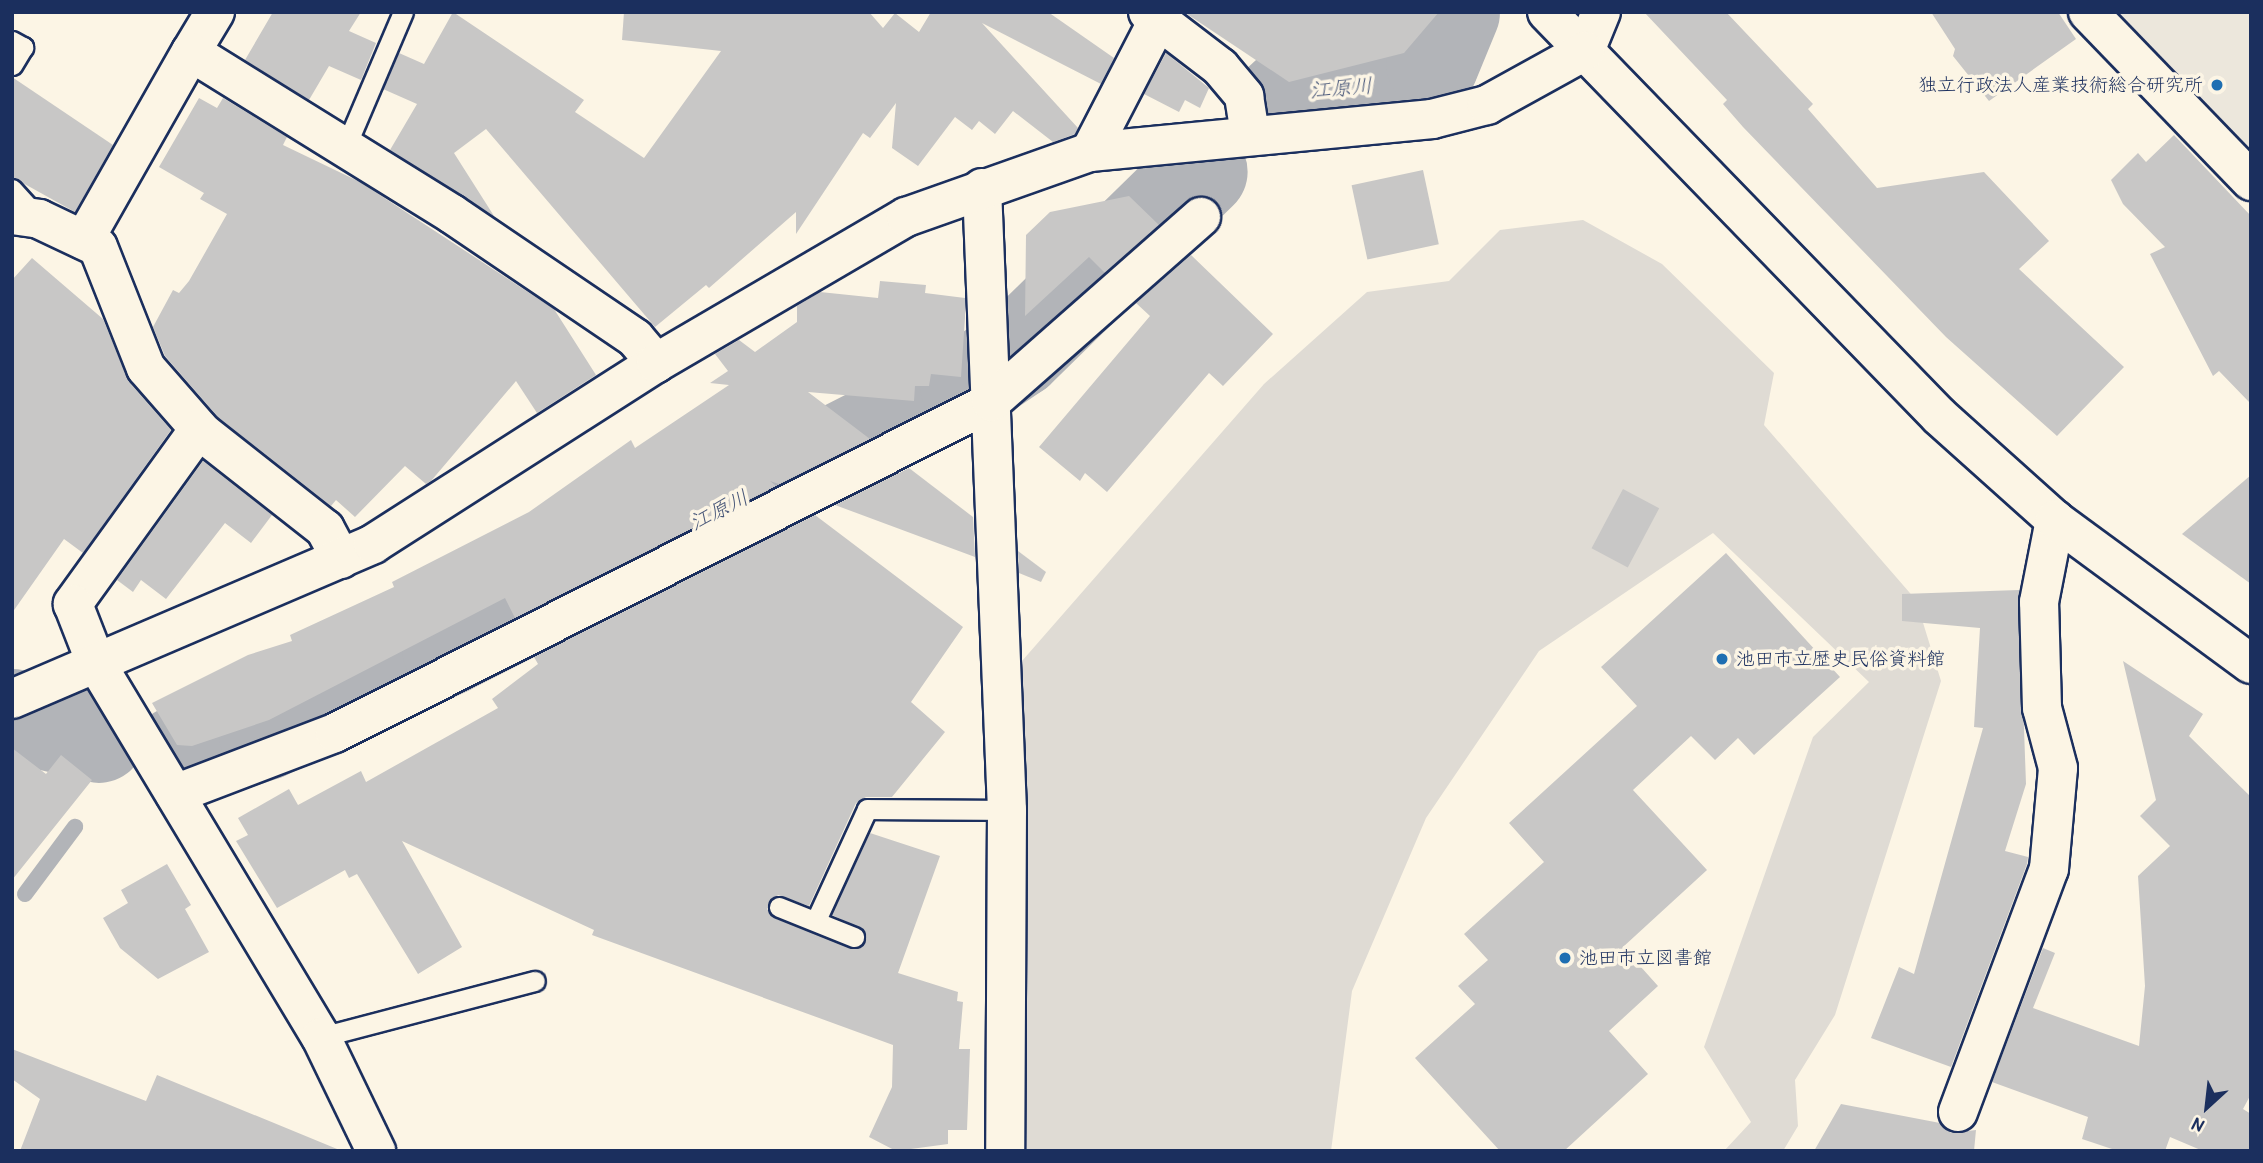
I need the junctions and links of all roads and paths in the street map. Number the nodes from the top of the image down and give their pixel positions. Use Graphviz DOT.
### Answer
graph roads {
  1 [pos="215,12"];
  2 [pos="403,12"];
  3 [pos="1547,12"];
  4 [pos="1601,12"];
  5 [pos="2088,12"];
  6 [pos="1153,16"];
  7 [pos="12,41"];
  8 [pos="1585,51"];
  9 [pos="191,52"];
  10 [pos="12,65"];
  11 [pos="1250,135"];
  12 [pos="345,148"];
  13 [pos="1090,152"];
  14 [pos="2251,181"];
  15 [pos="982,188"];
  16 [pos="12,190"];
  17 [pos="26,217"];
  18 [pos="1201,217"];
  19 [pos="84,240"];
  20 [pos="656,363"];
  21 [pos="990,379"];
  22 [pos="199,429"];
  23 [pos="2055,520"];
  24 [pos="341,559"];
  25 [pos="96,663"];
  26 [pos="2251,664"];
  27 [pos="12,699"];
  28 [pos="175,794"];
  29 [pos="1007,810"];
  30 [pos="779,907"];
  31 [pos="816,920"];
  32 [pos="854,937"];
  33 [pos="535,981"];
  34 [pos="321,1037"];
  35 [pos="1958,1112"];
  36 [pos="376,1151"];
  37 [pos="1004,1151"];
  1 -- 9 [label="street"];
  2 -- 12 [label="lane"];
  3 -- 8 [label="street"];
  4 -- 8 [label="street"];
  5 -- 14 [label="street"];
  6 -- 11 [label="street"];
  6 -- 13 [label="street"];
  7 -- 10 [label="lane"];
  8 -- 11 [label="street"];
  8 -- 23 [label="street"];
  9 -- 12 [label="street"];
  9 -- 19 [label="street"];
  11 -- 13 [label="street"];
  12 -- 20 [label="street"];
  13 -- 15 [label="street"];
  15 -- 20 [label="street"];
  15 -- 21 [label="street"];
  16 -- 17 [label="lane"];
  17 -- 19 [label="street"];
  18 -- 21 [label="street"];
  19 -- 22 [label="street"];
  20 -- 24 [label="street"];
  21 -- 28 [label="street"];
  21 -- 29 [label="street"];
  22 -- 24 [label="street"];
  22 -- 25 [label="street"];
  23 -- 26 [label="street"];
  23 -- 35 [label="street"];
  24 -- 25 [label="street"];
  25 -- 27 [label="street"];
  25 -- 28 [label="street"];
  28 -- 34 [label="street"];
  29 -- 31 [label="lane"];
  29 -- 37 [label="street"];
  30 -- 31 [label="lane"];
  31 -- 32 [label="lane"];
  33 -- 34 [label="lane"];
  34 -- 36 [label="street"];
}
